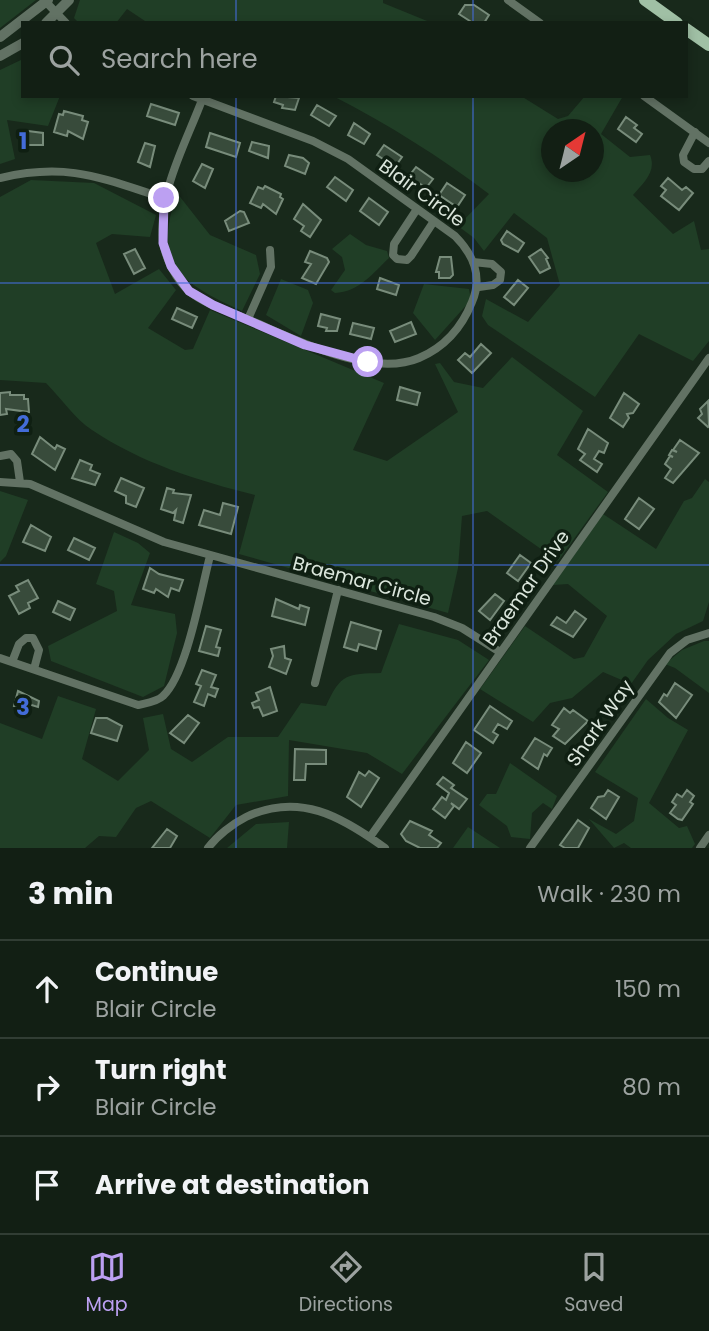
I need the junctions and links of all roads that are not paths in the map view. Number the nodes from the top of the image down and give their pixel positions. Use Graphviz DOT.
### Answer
graph roads {
  1 [pos="69,0"];
  2 [pos="508,0"];
  3 [pos="645,0"];
  4 [pos="47,1"];
  5 [pos="56,14"];
  6 [pos="48,21"];
  7 [pos="63,21"];
  8 [pos="537,21"];
  9 [pos="674,21"];
  10 [pos="688,30"];
  11 [pos="0,37"];
  12 [pos="21,44"];
  13 [pos="709,45"];
  14 [pos="0,56"];
  15 [pos="198,98"];
  16 [pos="647,98"];
  17 [pos="695,132"];
  18 [pos="709,143"];
  19 [pos="709,162"];
  20 [pos="0,178"];
  21 [pos="164,198"];
  22 [pos="417,209"];
  23 [pos="435,220"];
  24 [pos="270,250"];
  25 [pos="473,262"];
  26 [pos="479,287"];
  27 [pos="248,319"];
  28 [pos="709,359"];
  29 [pos="0,456"];
  30 [pos="0,482"];
  31 [pos="20,482"];
  32 [pos="210,556"];
  33 [pos="338,590"];
  34 [pos="709,633"];
  35 [pos="500,652"];
  36 [pos="0,658"];
  37 [pos="12,662"];
  38 [pos="34,669"];
  39 [pos="315,683"];
  40 [pos="709,835"];
  41 [pos="370,837"];
  42 [pos="208,848"];
  43 [pos="385,848"];
  44 [pos="530,848"];
  45 [pos="700,848"];
  1 -- 5 [label="street"];
  2 -- 8 [label="street"];
  3 -- 9 [label="main road"];
  4 -- 5 [label="street"];
  4 -- 11 [label="street"];
  5 -- 6 [label="street"];
  5 -- 7 [label="street"];
  10 -- 13 [label="main road"];
  12 -- 14 [label="street"];
  15 -- 21 [label="street, Blair Circle"];
  15 -- 22 [label="street, Blair Circle"];
  16 -- 17 [label="street"];
  17 -- 18 [label="street"];
  17 -- 19 [label="street"];
  20 -- 21 [label="street"];
  21 -- 27 [label="street, Blair Circle"];
  22 -- 23 [label="street, Blair Circle"];
  22 -- 23 [label="street"];
  23 -- 25 [label="street, Blair Circle"];
  24 -- 27 [label="street"];
  25 -- 26 [label="street, Blair Circle"];
  25 -- 26 [label="street"];
  26 -- 27 [label="street, Blair Circle"];
  28 -- 35 [label="street, Braemar Drive"];
  29 -- 31 [label="street"];
  30 -- 31 [label="street, Braemar Circle"];
  31 -- 32 [label="street, Braemar Circle"];
  32 -- 33 [label="street, Braemar Circle"];
  32 -- 38 [label="street"];
  33 -- 35 [label="street, Braemar Circle"];
  33 -- 39 [label="street"];
  34 -- 44 [label="street, Shark Way"];
  35 -- 41 [label="street, Braemar Drive"];
  36 -- 37 [label="street"];
  37 -- 38 [label="street"];
  37 -- 38 [label="street"];
  40 -- 45 [label="street"];
  41 -- 42 [label="street"];
  41 -- 43 [label="street"];
}
